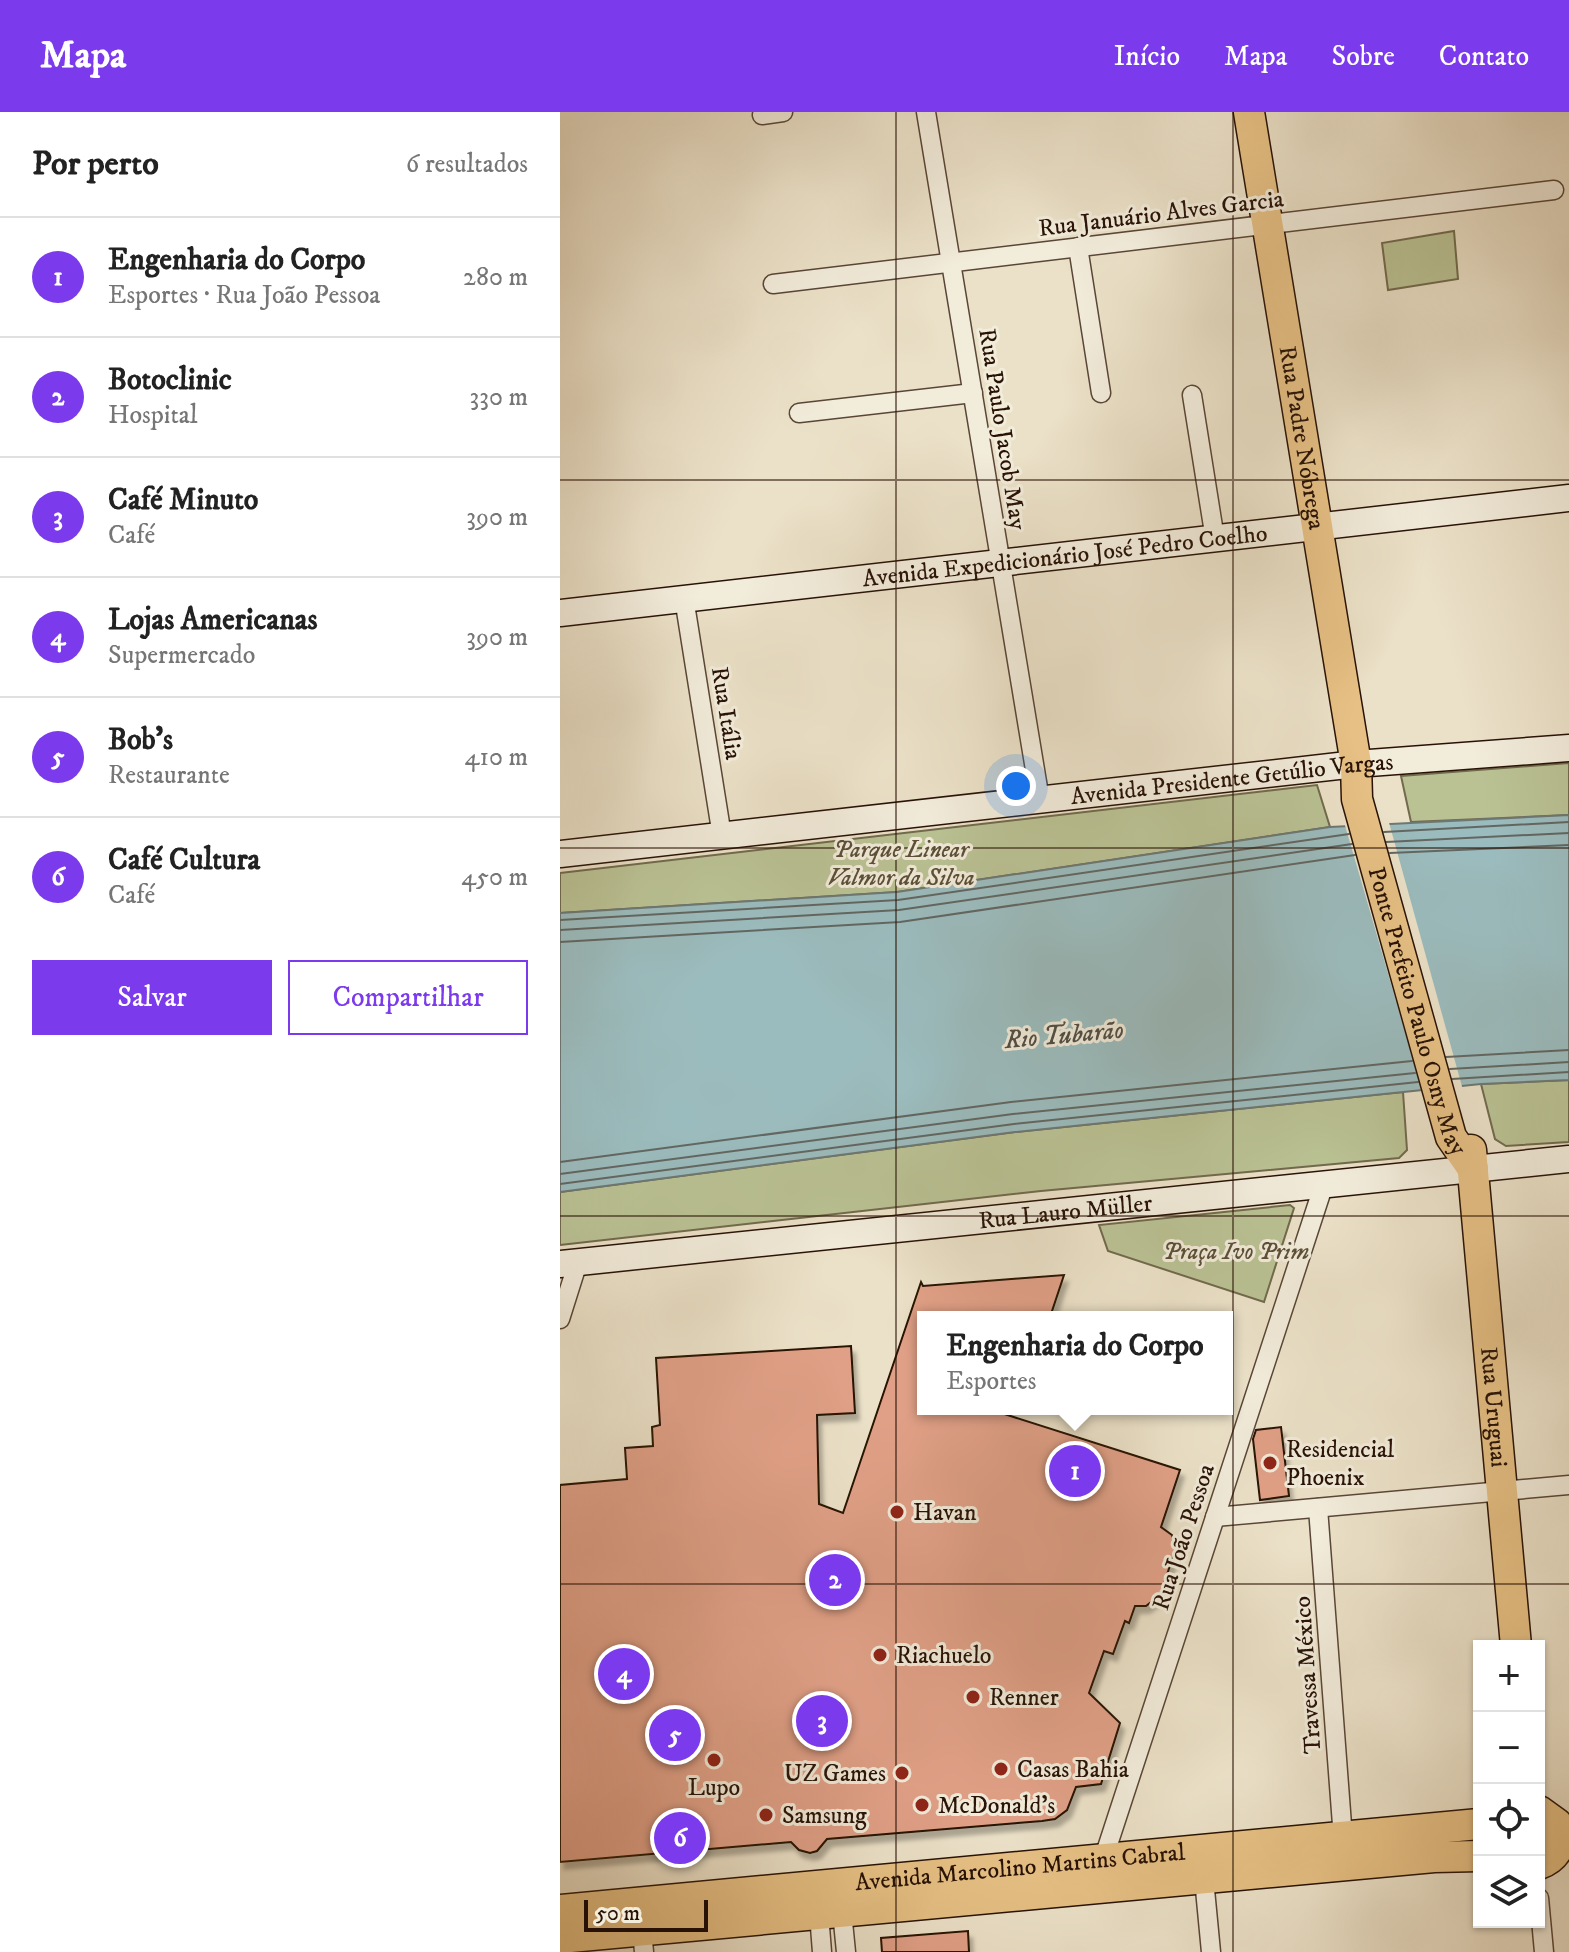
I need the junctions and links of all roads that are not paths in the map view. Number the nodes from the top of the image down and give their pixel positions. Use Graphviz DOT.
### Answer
graph roads {
  1 [pos="783,112"];
  2 [pos="926,112"];
  3 [pos="1249,112"];
  4 [pos="762,115"];
  5 [pos="1554,190"];
  6 [pos="1268,224"];
  7 [pos="1078,247"];
  8 [pos="951,262"];
  9 [pos="773,284"];
  10 [pos="973,393"];
  11 [pos="1101,393"];
  12 [pos="1192,395"];
  13 [pos="799,413"];
  14 [pos="1569,498"];
  15 [pos="1318,527"];
  16 [pos="1215,539"];
  17 [pos="1001,563"];
  18 [pos="684,598"];
  19 [pos="560,613"];
  20 [pos="1569,748"];
  21 [pos="1356,764"];
  22 [pos="1040,800"];
  23 [pos="722,836"];
  24 [pos="560,854"];
  25 [pos="1569,1159"];
  26 [pos="1473,1169"];
  27 [pos="1324,1184"];
  28 [pos="569,1263"];
  29 [pos="560,1319"];
  30 [pos="1569,1485"];
  31 [pos="1502,1491"];
  32 [pos="1318,1508"];
  33 [pos="1215,1517"];
  34 [pos="1515,1640"];
  35 [pos="1551,1812"];
  36 [pos="1473,1825"];
  37 [pos="1343,1838"];
  38 [pos="1256,1846"];
  39 [pos="1473,1857"];
  40 [pos="1554,1857"];
  41 [pos="1103,1860"];
  42 [pos="1204,1879"];
  43 [pos="560,1910"];
  44 [pos="1542,1928"];
  45 [pos="833,1934"];
  46 [pos="560,1938"];
  47 [pos="643,1941"];
  48 [pos="1211,1952"];
  49 [pos="1544,1952"];
  1 -- 4 [label="street"];
  2 -- 8 [label="street, Rua Paulo Jacob May"];
  3 -- 6 [label="main road, Rua Padre Nóbrega"];
  5 -- 6 [label="street, Rua Januário Alves Garcia"];
  6 -- 7 [label="street, Rua Januário Alves Garcia"];
  6 -- 15 [label="main road, Rua Padre Nóbrega"];
  7 -- 8 [label="street, Rua Januário Alves Garcia"];
  7 -- 11 [label="street"];
  8 -- 9 [label="street, Rua Januário Alves Garcia"];
  8 -- 10 [label="street, Rua Paulo Jacob May"];
  10 -- 13 [label="street"];
  10 -- 17 [label="street, Rua Paulo Jacob May"];
  12 -- 16 [label="street"];
  14 -- 15 [label="main road, Avenida Expedicionário José Pedro Coelho"];
  15 -- 16 [label="main road, Avenida Expedicionário José Pedro Coelho"];
  15 -- 21 [label="main road, Rua Padre Nóbrega"];
  16 -- 17 [label="main road, Avenida Expedicionário José Pedro Coelho"];
  17 -- 18 [label="main road, Avenida Expedicionário José Pedro Coelho"];
  17 -- 22 [label="street, Rua Paulo Jacob May"];
  18 -- 19 [label="main road, Avenida Expedicionário José Pedro Coelho"];
  18 -- 23 [label="street, Rua Itália"];
  20 -- 21 [label="main road, Avenida Presidente Getúlio Vargas"];
  21 -- 22 [label="main road, Avenida Presidente Getúlio Vargas"];
  21 -- 26 [label="main road, Ponte Prefeito Paulo Osny May"];
  22 -- 23 [label="main road, Avenida Presidente Getúlio Vargas"];
  23 -- 24 [label="main road, Avenida Presidente Getúlio Vargas"];
  25 -- 26 [label="main road, Rua Lauro Müller"];
  26 -- 27 [label="main road, Rua Lauro Müller"];
  26 -- 31 [label="main road, Rua Uruguai"];
  27 -- 28 [label="main road, Rua Lauro Müller"];
  27 -- 33 [label="street, Rua João Pessoa"];
  28 -- 29 [label="street"];
  30 -- 31 [label="street"];
  31 -- 32 [label="street"];
  31 -- 34 [label="main road, Rua Uruguai"];
  32 -- 33 [label="street"];
  32 -- 37 [label="street, Travessa México"];
  33 -- 41 [label="street, Rua João Pessoa"];
  35 -- 40 [label="main road"];
  36 -- 37 [label="main road, Avenida Marcolino Martins Cabral"];
  37 -- 38 [label="main road, Avenida Marcolino Martins Cabral"];
  38 -- 41 [label="main road, Avenida Marcolino Martins Cabral"];
  38 -- 42 [label="main road"];
  39 -- 42 [label="main road, Avenida Marcolino Martins Cabral"];
  41 -- 43 [label="main road, Avenida Marcolino Martins Cabral"];
  42 -- 45 [label="main road, Avenida Marcolino Martins Cabral"];
  42 -- 48 [label="street"];
  44 -- 49 [label="street"];
  45 -- 47 [label="main road, Avenida Marcolino Martins Cabral"];
  46 -- 47 [label="main road, Avenida Marcolino Martins Cabral"];
}
